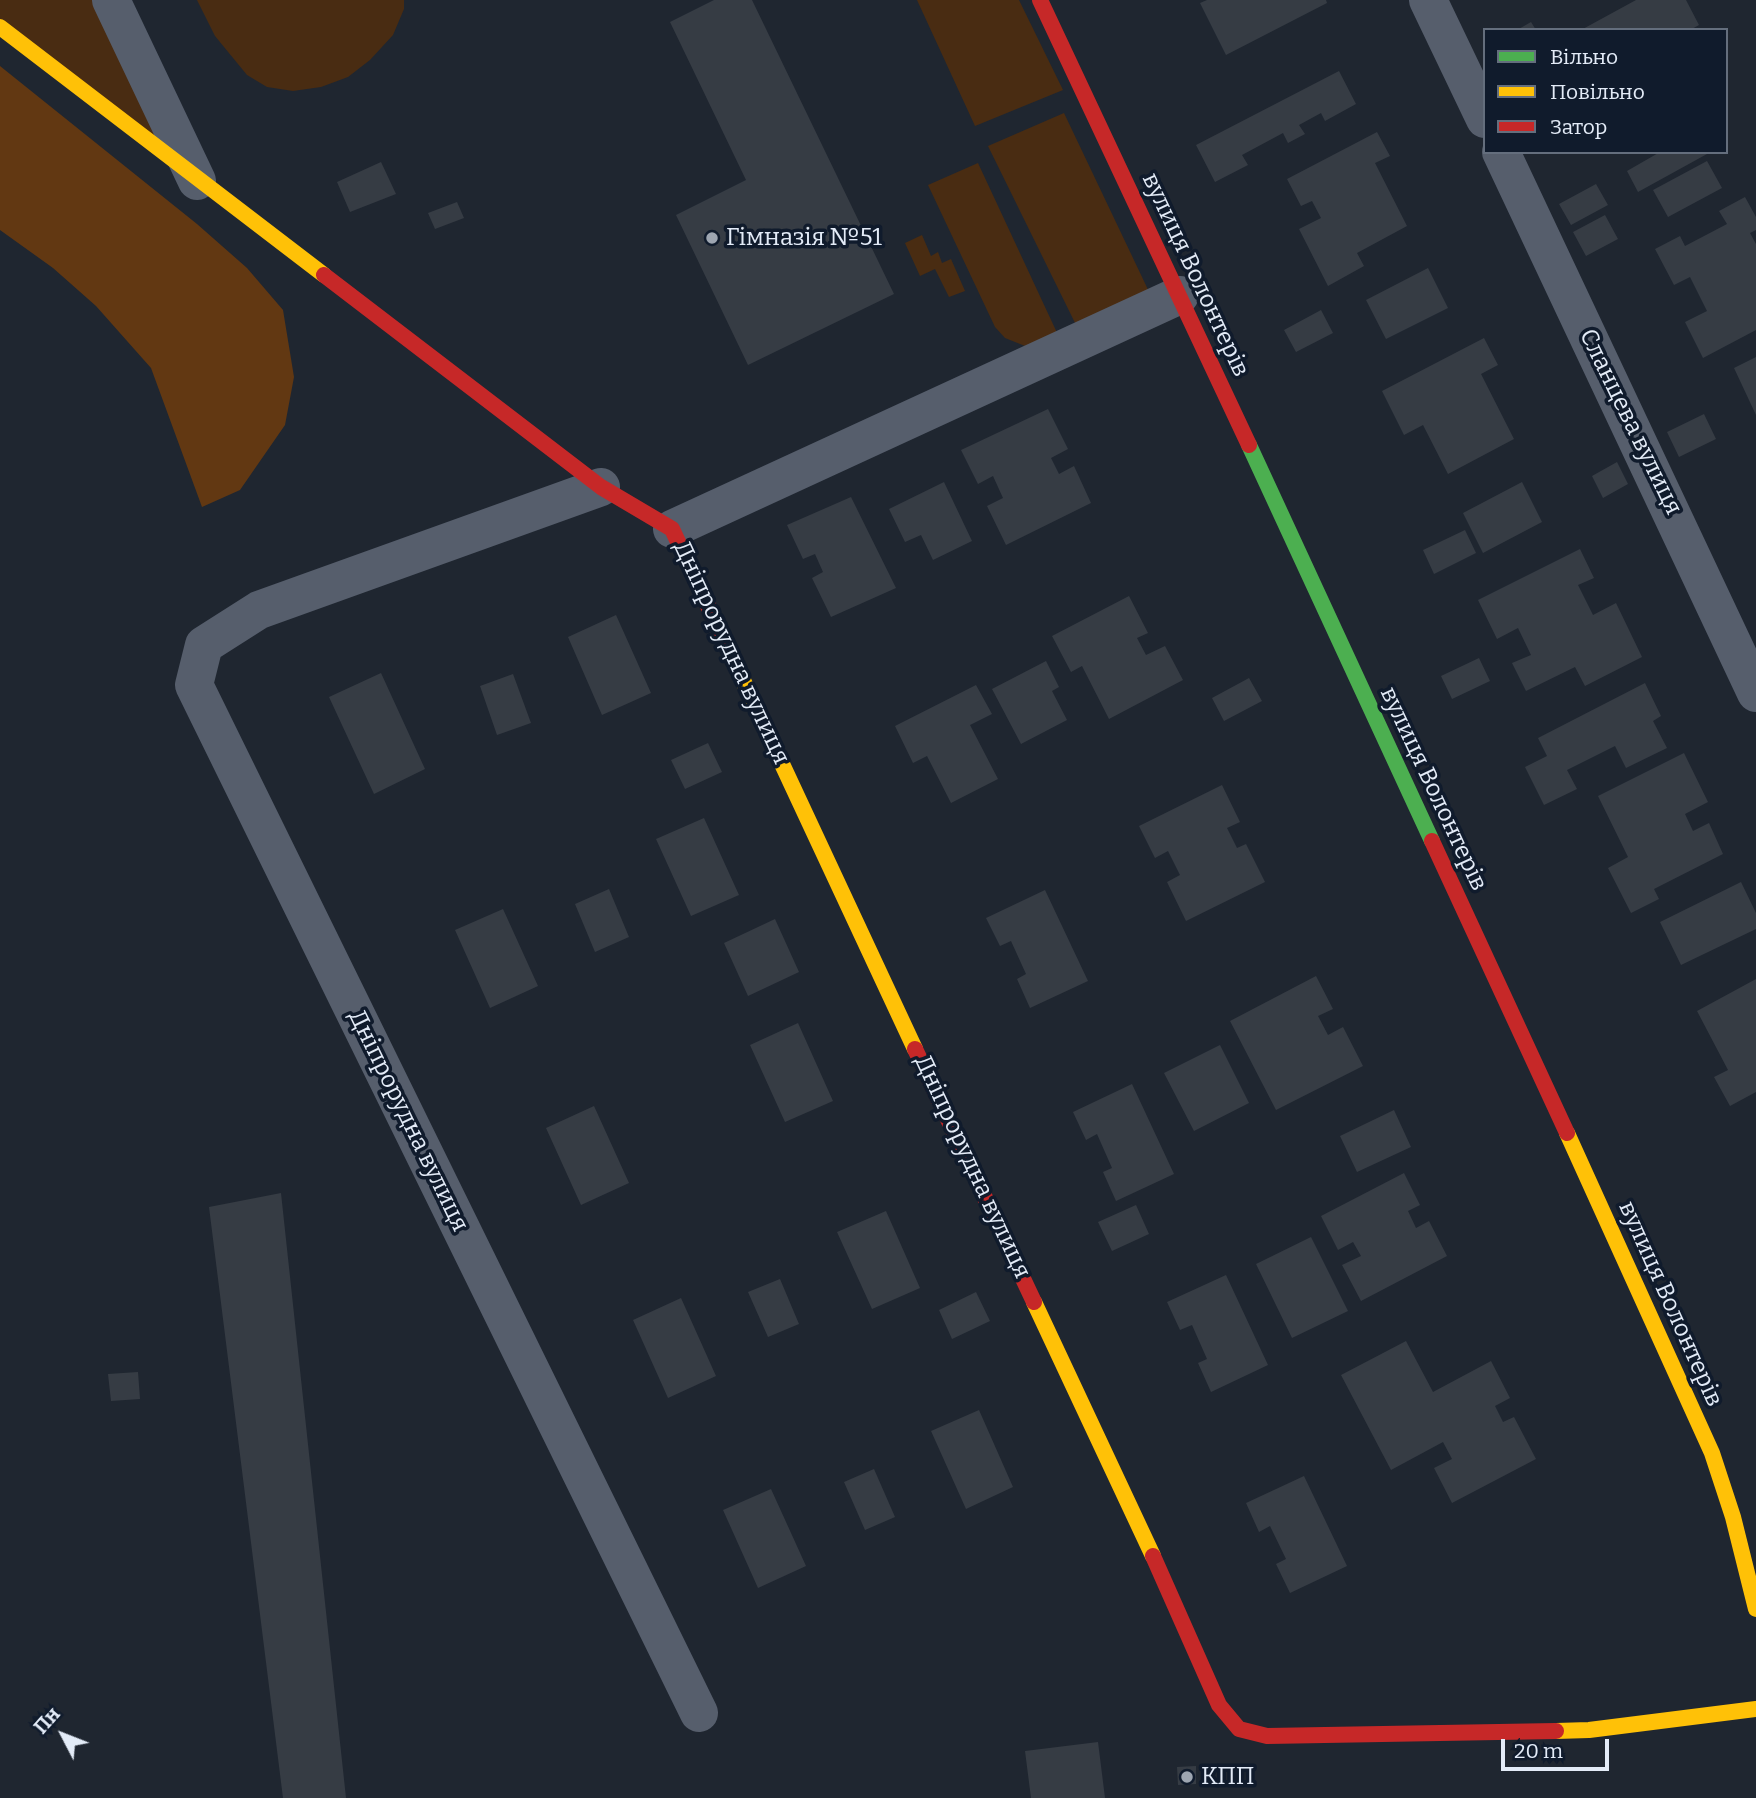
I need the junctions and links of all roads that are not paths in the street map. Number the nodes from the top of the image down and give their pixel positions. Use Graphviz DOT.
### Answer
graph roads {
  1 [pos="111,0"];
  2 [pos="1040,0"];
  3 [pos="1428,0"];
  4 [pos="0,27"];
  5 [pos="1483,115"];
  6 [pos="1502,154"];
  7 [pos="197,181"];
  8 [pos="1180,295"];
  9 [pos="601,487"];
  10 [pos="672,529"];
  11 [pos="1756,693"];
  12 [pos="1756,1609"];
  13 [pos="1756,1709"];
  14 [pos="699,1713"];
  1 -- 7 [label="street"];
  2 -- 8 [label="street, вулиця Волонтерів"];
  3 -- 5 [label="street"];
  4 -- 7 [label="street"];
  6 -- 11 [label="street, Сланцева вулиця"];
  7 -- 9 [label="street"];
  8 -- 10 [label="street"];
  8 -- 12 [label="street, вулиця Волонтерів"];
  9 -- 10 [label="street, Дніпрорудна вулиця"];
  9 -- 14 [label="street, Дніпрорудна вулиця"];
  10 -- 13 [label="street, Дніпрорудна вулиця"];
}
